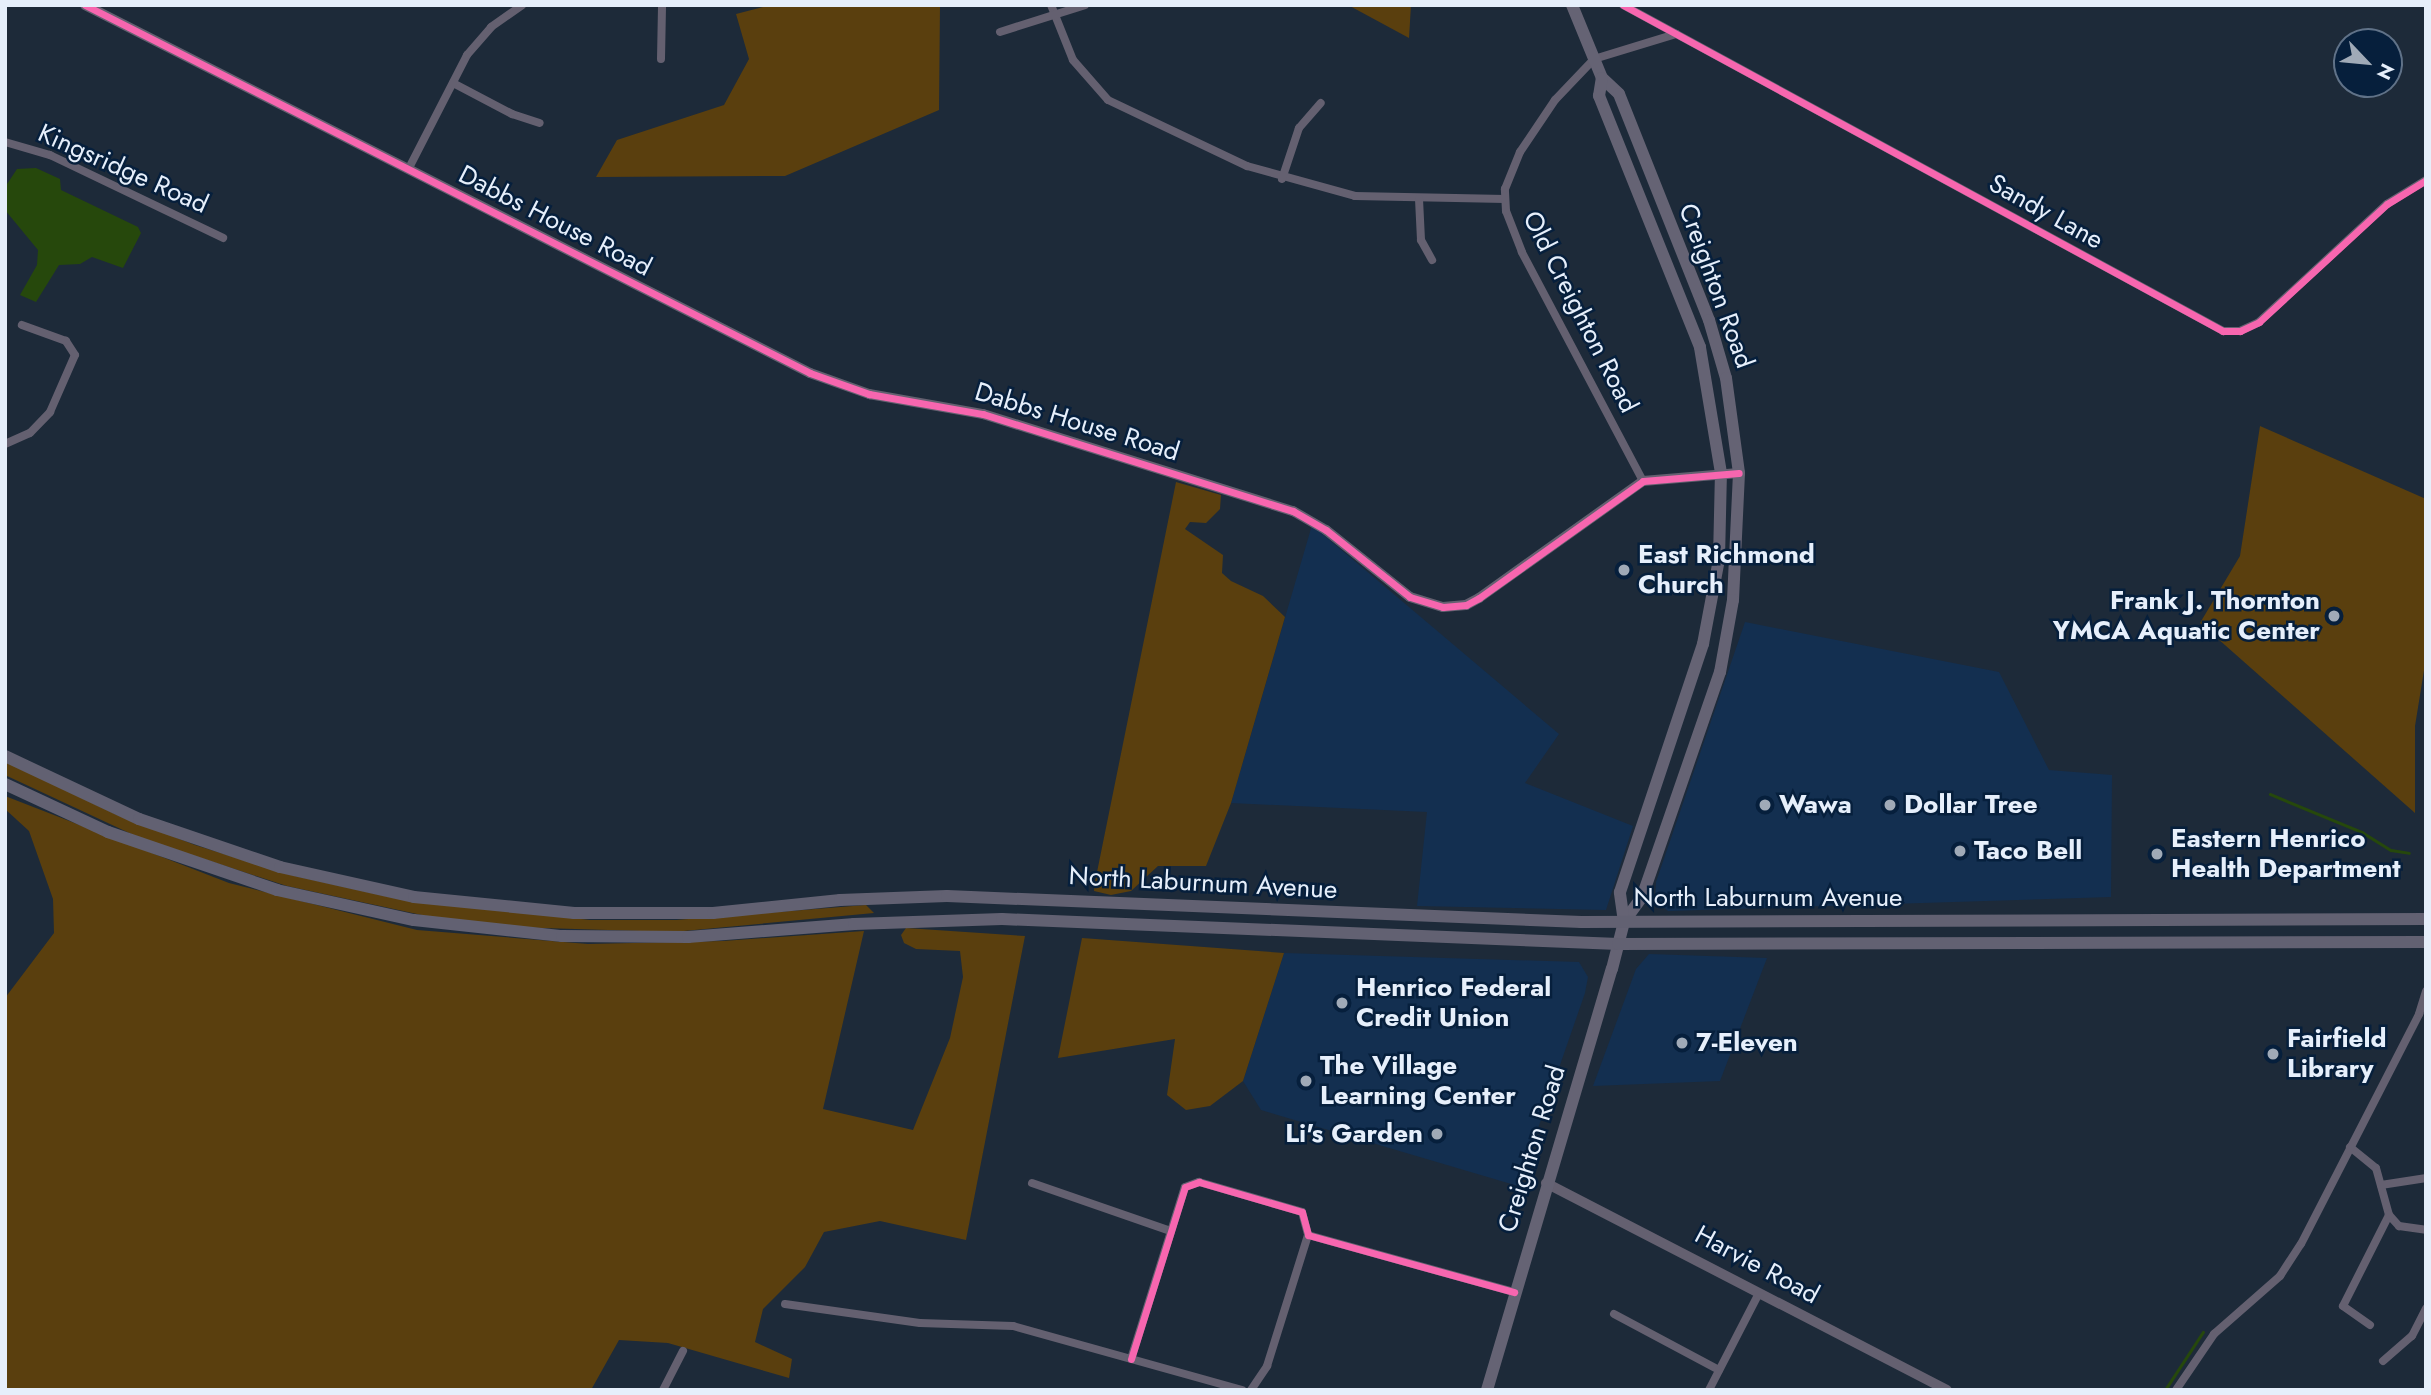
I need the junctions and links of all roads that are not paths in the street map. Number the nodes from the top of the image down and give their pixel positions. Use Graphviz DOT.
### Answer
graph roads {
  1 [pos="85,5"];
  2 [pos="522,5"];
  3 [pos="662,5"];
  4 [pos="1051,5"];
  5 [pos="1085,5"];
  6 [pos="1572,5"];
  7 [pos="1623,5"];
  8 [pos="1054,15"];
  9 [pos="1000,32"];
  10 [pos="1676,34"];
  11 [pos="661,59"];
  12 [pos="1594,59"];
  13 [pos="1602,78"];
  14 [pos="453,83"];
  15 [pos="1321,103"];
  16 [pos="540,123"];
  17 [pos="5,142"];
  18 [pos="409,168"];
  19 [pos="1282,179"];
  20 [pos="2426,180"];
  21 [pos="1505,199"];
  22 [pos="1419,200"];
  23 [pos="223,238"];
  24 [pos="1432,260"];
  25 [pos="22,325"];
  26 [pos="5,444"];
  27 [pos="1739,473"];
  28 [pos="1721,474"];
  29 [pos="1643,481"];
  30 [pos="5,756"];
  31 [pos="5,784"];
  32 [pos="2426,919"];
  33 [pos="1623,922"];
  34 [pos="2426,942"];
  35 [pos="1618,944"];
  36 [pos="2426,991"];
  37 [pos="2350,1147"];
  38 [pos="2426,1178"];
  39 [pos="1032,1183"];
  40 [pos="1546,1183"];
  41 [pos="2381,1185"];
  42 [pos="2389,1215"];
  43 [pos="1171,1231"];
  44 [pos="2426,1231"];
  45 [pos="1308,1235"];
  46 [pos="1514,1292"];
  47 [pos="1759,1293"];
  48 [pos="785,1304"];
  49 [pos="2426,1308"];
  50 [pos="1614,1314"];
  51 [pos="2371,1325"];
  52 [pos="683,1350"];
  53 [pos="1131,1359"];
  54 [pos="2383,1361"];
  55 [pos="1719,1370"];
  56 [pos="663,1390"];
  57 [pos="1242,1390"];
  58 [pos="1251,1390"];
  59 [pos="1487,1390"];
  60 [pos="1709,1390"];
  61 [pos="1947,1390"];
  62 [pos="2176,1390"];
  1 -- 18 [label="street, Dabbs House Road"];
  2 -- 14 [label="street"];
  3 -- 11 [label="street"];
  4 -- 8 [label="street"];
  5 -- 8 [label="street"];
  6 -- 12 [label="main road, Creighton Road"];
  7 -- 10 [label="street, Sandy Lane"];
  8 -- 9 [label="street"];
  8 -- 19 [label="street"];
  10 -- 12 [label="street"];
  10 -- 20 [label="street, Sandy Lane"];
  12 -- 13 [label="main road, Creighton Road"];
  12 -- 21 [label="street, Old Creighton Road"];
  13 -- 27 [label="main road, Creighton Road"];
  13 -- 28 [label="main road, Creighton Road"];
  14 -- 16 [label="street"];
  14 -- 18 [label="street"];
  15 -- 19 [label="street"];
  17 -- 23 [label="street, Kingsridge Road"];
  18 -- 29 [label="street, Dabbs House Road"];
  19 -- 22 [label="street"];
  21 -- 22 [label="street"];
  21 -- 29 [label="street, Old Creighton Road"];
  22 -- 24 [label="street"];
  25 -- 26 [label="street"];
  27 -- 28 [label="street"];
  27 -- 33 [label="main road, Creighton Road"];
  28 -- 29 [label="street"];
  28 -- 33 [label="main road, Creighton Road"];
  30 -- 33 [label="main road, North Laburnum Avenue"];
  31 -- 35 [label="main road, North Laburnum Avenue"];
  32 -- 33 [label="main road, North Laburnum Avenue"];
  33 -- 35 [label="main road, Creighton Road"];
  34 -- 35 [label="main road, North Laburnum Avenue"];
  35 -- 40 [label="main road, Creighton Road"];
  36 -- 37 [label="street"];
  37 -- 41 [label="street"];
  37 -- 62 [label="street"];
  38 -- 41 [label="street"];
  39 -- 43 [label="street"];
  40 -- 46 [label="main road, Creighton Road"];
  40 -- 47 [label="street, Harvie Road"];
  41 -- 42 [label="street"];
  42 -- 44 [label="street"];
  42 -- 51 [label="street"];
  43 -- 45 [label="street"];
  43 -- 53 [label="street"];
  45 -- 46 [label="street"];
  45 -- 58 [label="street"];
  46 -- 59 [label="main road, Creighton Road"];
  47 -- 55 [label="street"];
  47 -- 61 [label="street, Harvie Road"];
  48 -- 53 [label="street"];
  49 -- 54 [label="street"];
  50 -- 55 [label="street"];
  52 -- 56 [label="street"];
  53 -- 57 [label="street"];
  55 -- 60 [label="street"];
}
